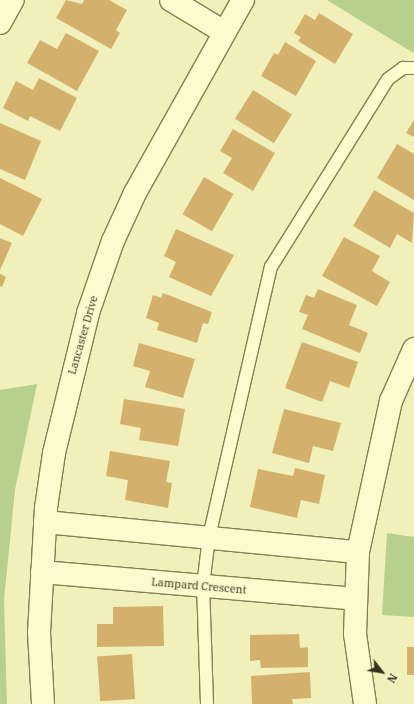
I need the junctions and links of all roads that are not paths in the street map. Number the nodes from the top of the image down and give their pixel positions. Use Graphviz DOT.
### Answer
graph roads {
  1 [pos="13,0"];
  2 [pos="170,0"];
  3 [pos="243,0"];
  4 [pos="0,22"];
  5 [pos="224,32"];
  6 [pos="414,68"];
  7 [pos="414,349"];
  8 [pos="45,522"];
  9 [pos="209,537"];
  10 [pos="358,552"];
  11 [pos="42,572"];
  12 [pos="203,586"];
  13 [pos="356,599"];
  14 [pos="43,704"];
  15 [pos="208,704"];
  16 [pos="364,704"];
  1 -- 4 [label="street"];
  2 -- 5 [label="street"];
  3 -- 5 [label="street, Lancaster Drive"];
  5 -- 8 [label="street, Lancaster Drive"];
  6 -- 9 [label="lane"];
  7 -- 10 [label="street"];
  8 -- 9 [label="street"];
  8 -- 11 [label="street, Lancaster Drive"];
  9 -- 10 [label="street"];
  9 -- 12 [label="lane"];
  10 -- 13 [label="street"];
  11 -- 12 [label="street, Lampard Crescent"];
  11 -- 14 [label="street, Lancaster Drive"];
  12 -- 13 [label="street, Lampard Crescent"];
  12 -- 15 [label="lane"];
  13 -- 16 [label="street"];
}
